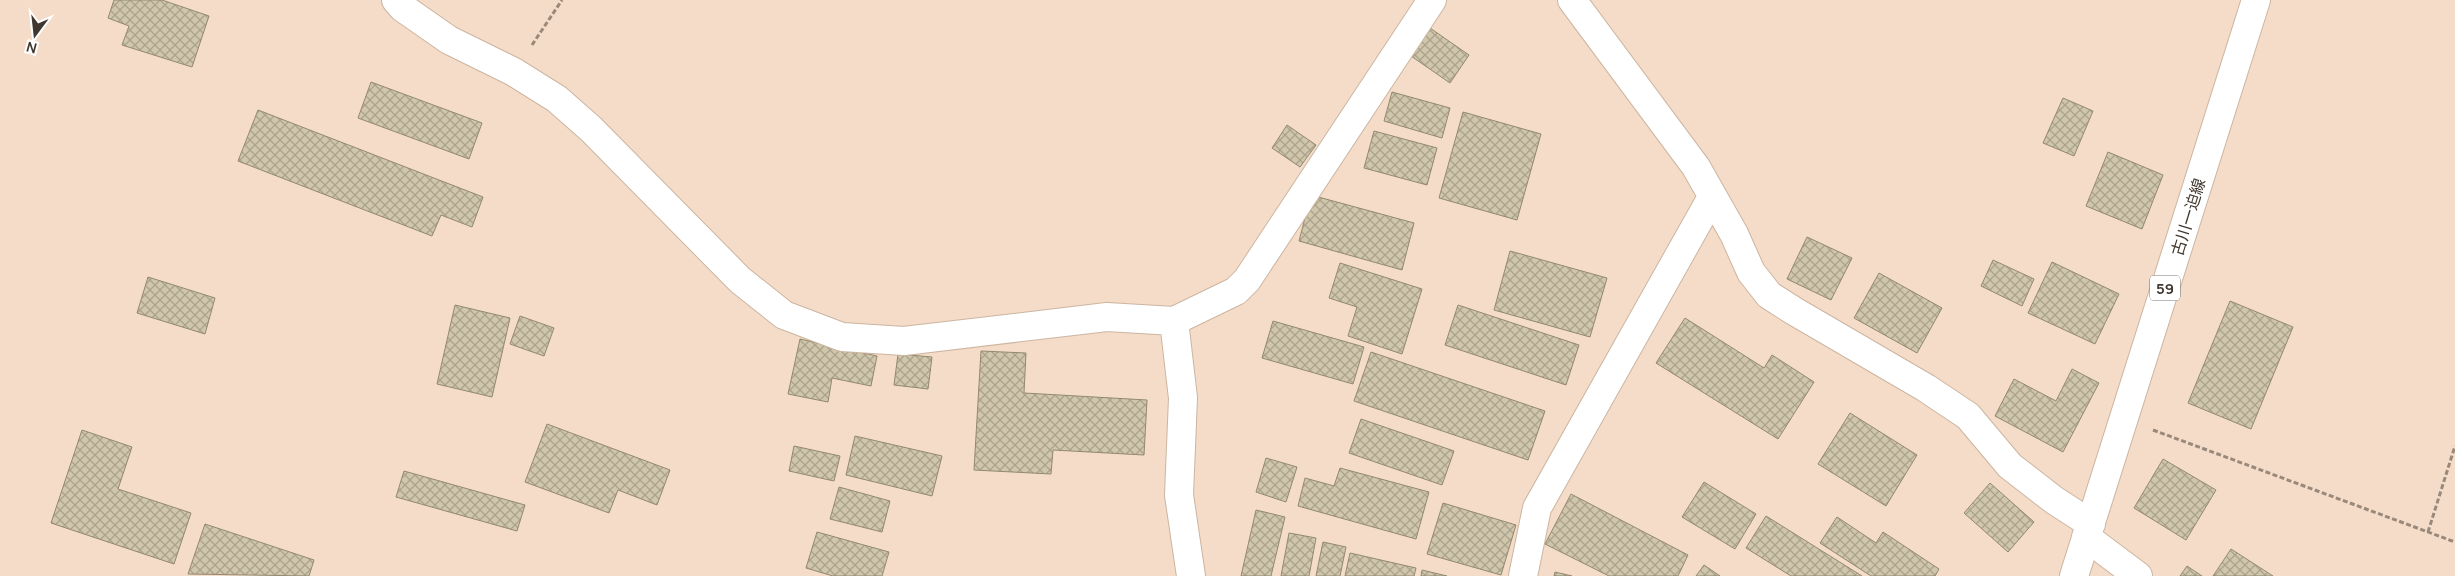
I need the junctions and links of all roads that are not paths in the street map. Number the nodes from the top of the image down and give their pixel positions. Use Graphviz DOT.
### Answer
graph roads {
  1 [pos="396,0"];
  2 [pos="1432,0"];
  3 [pos="1572,0"];
  4 [pos="2256,0"];
  5 [pos="1712,197"];
  6 [pos="1174,320"];
  7 [pos="2089,530"];
  8 [pos="1191,576"];
  9 [pos="1523,576"];
  10 [pos="2074,576"];
  11 [pos="2138,576"];
  1 -- 6 [label="street"];
  2 -- 6 [label="street"];
  3 -- 5 [label="street"];
  4 -- 7 [label="street, 古川一迫線 / 59"];
  5 -- 7 [label="street"];
  5 -- 9 [label="street"];
  6 -- 8 [label="street"];
  7 -- 10 [label="street, 古川一迫線 / 59"];
  7 -- 11 [label="street"];
}
